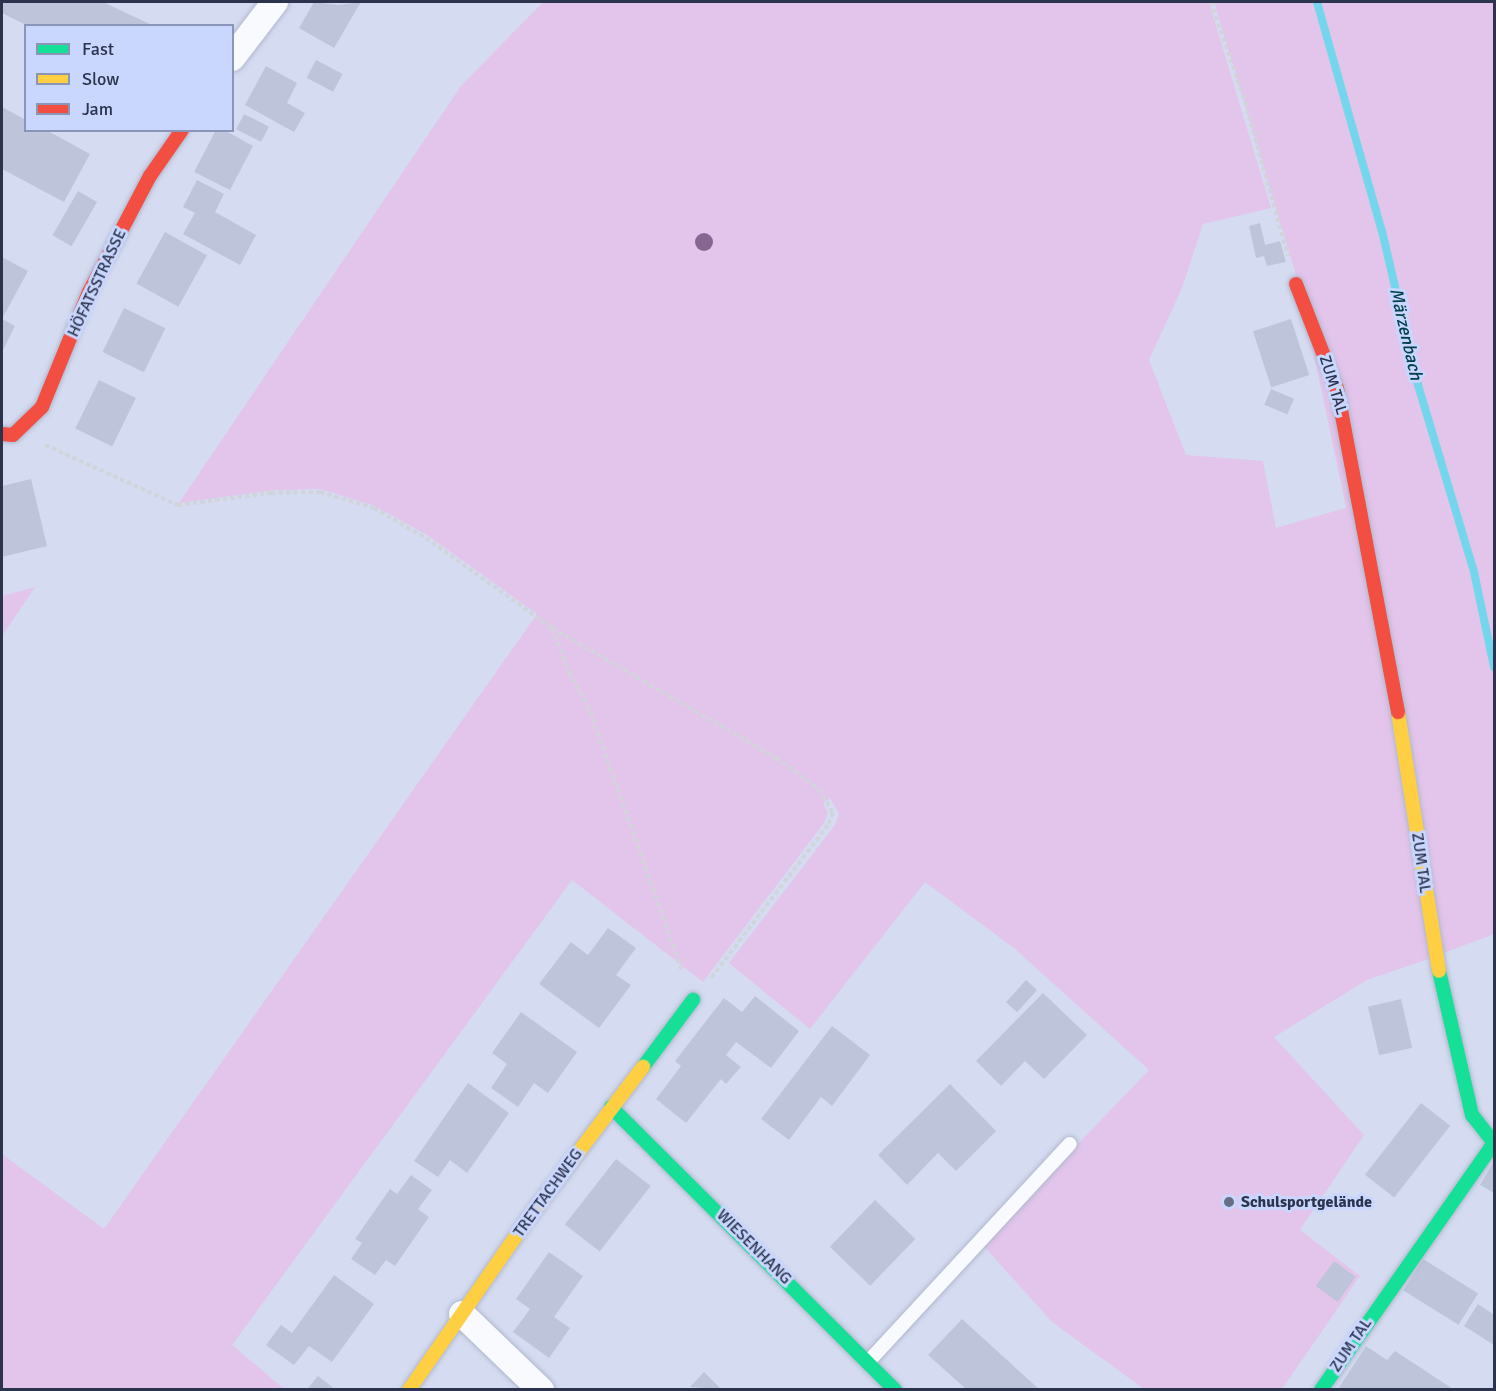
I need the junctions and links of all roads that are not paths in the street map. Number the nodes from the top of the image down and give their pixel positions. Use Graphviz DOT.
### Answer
graph roads {
  1 [pos="275,2"];
  2 [pos="234,55"];
  3 [pos="181,132"];
  4 [pos="1296,284"];
  5 [pos="8,434"];
  6 [pos="693,1000"];
  7 [pos="611,1107"];
  8 [pos="1070,1144"];
  9 [pos="462,1314"];
  10 [pos="868,1362"];
  11 [pos="409,1389"];
  12 [pos="541,1389"];
  13 [pos="895,1389"];
  14 [pos="1321,1389"];
  1 -- 2 [label="street"];
  3 -- 5 [label="street, HÖFATSSTRASSE"];
  4 -- 14 [label="street, ZUM TAL"];
  6 -- 7 [label="street, TRETTACHWEG"];
  7 -- 9 [label="street, TRETTACHWEG"];
  7 -- 10 [label="street, WIESENHANG"];
  8 -- 10 [label="lane"];
  9 -- 11 [label="street, TRETTACHWEG"];
  9 -- 12 [label="street"];
  10 -- 13 [label="street, WIESENHANG"];
}
